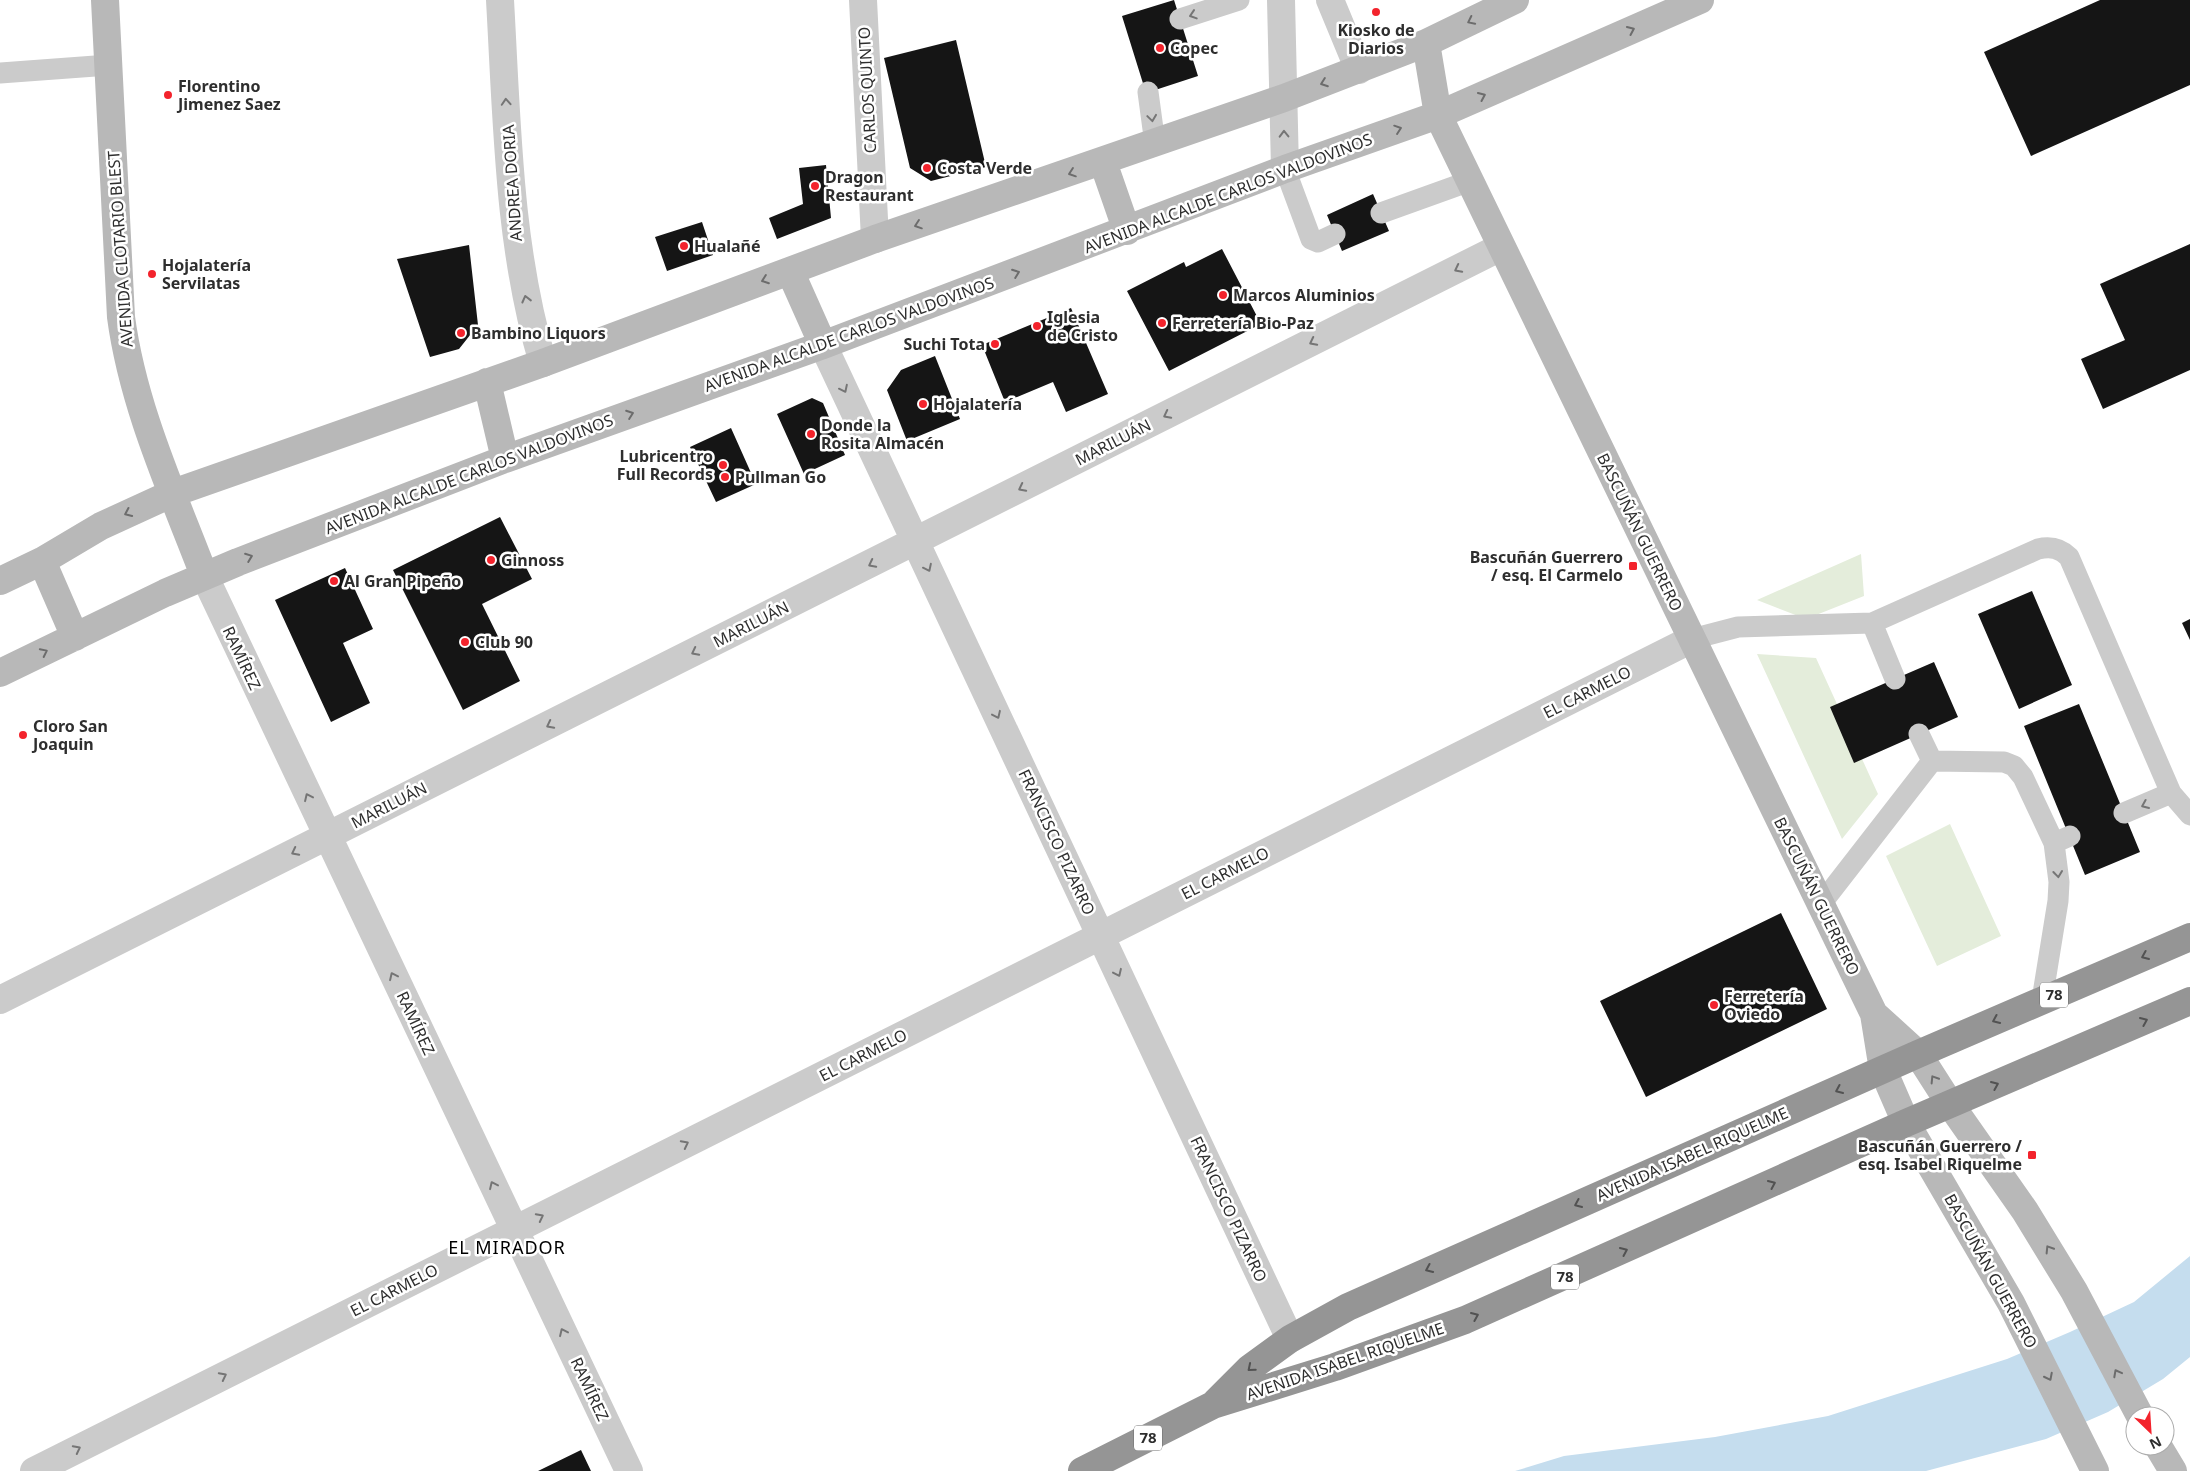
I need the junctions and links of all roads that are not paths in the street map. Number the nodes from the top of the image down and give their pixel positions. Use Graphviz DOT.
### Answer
graph roads {
  1 [pos="105,0"];
  2 [pos="500,0"];
  3 [pos="862,0"];
  4 [pos="1239,0"];
  5 [pos="1281,0"];
  6 [pos="1330,0"];
  7 [pos="1515,0"];
  8 [pos="1700,0"];
  9 [pos="1180,19"];
  10 [pos="1426,43"];
  11 [pos="109,65"];
  12 [pos="1359,70"];
  13 [pos="0,73"];
  14 [pos="1148,92"];
  15 [pos="1284,98"];
  16 [pos="1438,115"];
  17 [pos="1155,144"];
  18 [pos="1103,162"];
  19 [pos="1285,169"];
  20 [pos="1470,181"];
  21 [pos="1381,213"];
  22 [pos="1127,231"];
  23 [pos="1335,234"];
  24 [pos="875,239"];
  25 [pos="1502,247"];
  26 [pos="790,271"];
  27 [pos="823,345"];
  28 [pos="543,363"];
  29 [pos="486,382"];
  30 [pos="505,459"];
  31 [pos="173,493"];
  32 [pos="915,541"];
  33 [pos="42,561"];
  34 [pos="204,575"];
  35 [pos="0,581"];
  36 [pos="1872,623"];
  37 [pos="75,637"];
  38 [pos="1692,639"];
  39 [pos="0,673"];
  40 [pos="1895,679"];
  41 [pos="1919,734"];
  42 [pos="1932,761"];
  43 [pos="2171,793"];
  44 [pos="2124,813"];
  45 [pos="2190,815"];
  46 [pos="327,836"];
  47 [pos="1821,904"];
  48 [pos="1101,936"];
  49 [pos="2190,937"];
  50 [pos="0,1000"];
  51 [pos="2042,1000"];
  52 [pos="2190,1001"];
  53 [pos="1874,1014"];
  54 [pos="1918,1054"];
  55 [pos="1884,1070"];
  56 [pos="1950,1104"];
  57 [pos="1906,1123"];
  58 [pos="514,1230"];
  59 [pos="1290,1339"];
  60 [pos="1214,1405"];
  61 [pos="2135,1406"];
  62 [pos="2164,1456"];
  63 [pos="34,1471"];
  64 [pos="629,1471"];
  65 [pos="1082,1471"];
  66 [pos="2095,1471"];
  67 [pos="2173,1471"];
  1 -- 11 [label="main road, AVENIDA CLOTARIO BLEST"];
  28 -- 2 [label="street, ANDREA DORIA, one-way"];
  3 -- 24 [label="street, CARLOS QUINTO"];
  4 -- 9 [label="lane, one-way"];
  5 -- 15 [label="street"];
  6 -- 12 [label="street"];
  7 -- 10 [label="main road, one-way"];
  16 -- 8 [label="main road, AVENIDA ALCALDE CARLOS VALDOVINOS, one-way"];
  10 -- 12 [label="main road"];
  10 -- 16 [label="main road, BASCUÑÁN GUERRERO"];
  11 -- 13 [label="lane"];
  11 -- 31 [label="main road, AVENIDA CLOTARIO BLEST"];
  12 -- 15 [label="main road, one-way"];
  14 -- 17 [label="lane, one-way"];
  15 -- 17 [label="main road"];
  19 -- 15 [label="street, one-way"];
  19 -- 16 [label="main road, AVENIDA ALCALDE CARLOS VALDOVINOS, one-way"];
  16 -- 20 [label="main road, BASCUÑÁN GUERRERO"];
  17 -- 18 [label="main road"];
  18 -- 22 [label="main road"];
  18 -- 24 [label="main road, one-way"];
  19 -- 22 [label="main road, AVENIDA ALCALDE CARLOS VALDOVINOS"];
  19 -- 23 [label="lane"];
  20 -- 21 [label="lane"];
  20 -- 25 [label="main road, BASCUÑÁN GUERRERO"];
  27 -- 22 [label="main road, AVENIDA ALCALDE CARLOS VALDOVINOS, one-way"];
  24 -- 26 [label="main road"];
  25 -- 32 [label="street, MARILUÁN, one-way"];
  25 -- 38 [label="main road, BASCUÑÁN GUERRERO"];
  26 -- 27 [label="main road"];
  26 -- 28 [label="main road, one-way"];
  30 -- 27 [label="main road, AVENIDA ALCALDE CARLOS VALDOVINOS, one-way"];
  27 -- 32 [label="street, FRANCISCO PIZARRO, one-way"];
  28 -- 29 [label="main road"];
  29 -- 30 [label="main road"];
  29 -- 31 [label="main road"];
  34 -- 30 [label="main road, AVENIDA ALCALDE CARLOS VALDOVINOS, one-way"];
  31 -- 33 [label="main road, one-way"];
  31 -- 34 [label="main road, AVENIDA CLOTARIO BLEST"];
  32 -- 46 [label="street, MARILUÁN, one-way"];
  32 -- 48 [label="street, FRANCISCO PIZARRO, one-way"];
  33 -- 35 [label="main road"];
  33 -- 37 [label="main road"];
  34 -- 37 [label="main road, AVENIDA ALCALDE CARLOS VALDOVINOS"];
  46 -- 34 [label="street, RAMÍREZ, one-way"];
  36 -- 38 [label="lane"];
  36 -- 40 [label="lane"];
  36 -- 43 [label="lane"];
  39 -- 37 [label="main road, AVENIDA ALCALDE CARLOS VALDOVINOS, one-way"];
  38 -- 47 [label="main road, BASCUÑÁN GUERRERO"];
  38 -- 48 [label="street, EL CARMELO"];
  41 -- 42 [label="lane"];
  42 -- 47 [label="lane"];
  42 -- 51 [label="lane, one-way"];
  43 -- 44 [label="lane, one-way"];
  43 -- 45 [label="lane"];
  46 -- 50 [label="street, MARILUÁN, one-way"];
  58 -- 46 [label="street, RAMÍREZ, one-way"];
  47 -- 53 [label="main road, BASCUÑÁN GUERRERO"];
  58 -- 48 [label="street, EL CARMELO, one-way"];
  48 -- 59 [label="street, FRANCISCO PIZARRO, one-way"];
  49 -- 51 [label="highway, AVENIDA ISABEL RIQUELME / 78, one-way"];
  51 -- 54 [label="highway, AVENIDA ISABEL RIQUELME / 78, one-way"];
  56 -- 52 [label="highway, AVENIDA ISABEL RIQUELME / 78, one-way"];
  53 -- 54 [label="main road, BASCUÑÁN GUERRERO"];
  53 -- 55 [label="main road, BASCUÑÁN GUERRERO"];
  54 -- 55 [label="highway, AVENIDA ISABEL RIQUELME / 78"];
  56 -- 54 [label="main road, BASCUÑÁN GUERRERO, one-way"];
  55 -- 57 [label="main road, BASCUÑÁN GUERRERO"];
  55 -- 59 [label="highway, AVENIDA ISABEL RIQUELME / 78, one-way"];
  56 -- 57 [label="highway, AVENIDA ISABEL RIQUELME / 78"];
  61 -- 56 [label="main road, BASCUÑÁN GUERRERO, one-way"];
  60 -- 57 [label="highway, AVENIDA ISABEL RIQUELME / 78, one-way"];
  57 -- 66 [label="main road, BASCUÑÁN GUERRERO, one-way"];
  63 -- 58 [label="street, EL CARMELO, one-way"];
  64 -- 58 [label="street, RAMÍREZ, one-way"];
  59 -- 60 [label="highway, AVENIDA ISABEL RIQUELME / 78, one-way"];
  60 -- 65 [label="highway, AVENIDA ISABEL RIQUELME / 78"];
  62 -- 67 [label="main road"];
}
